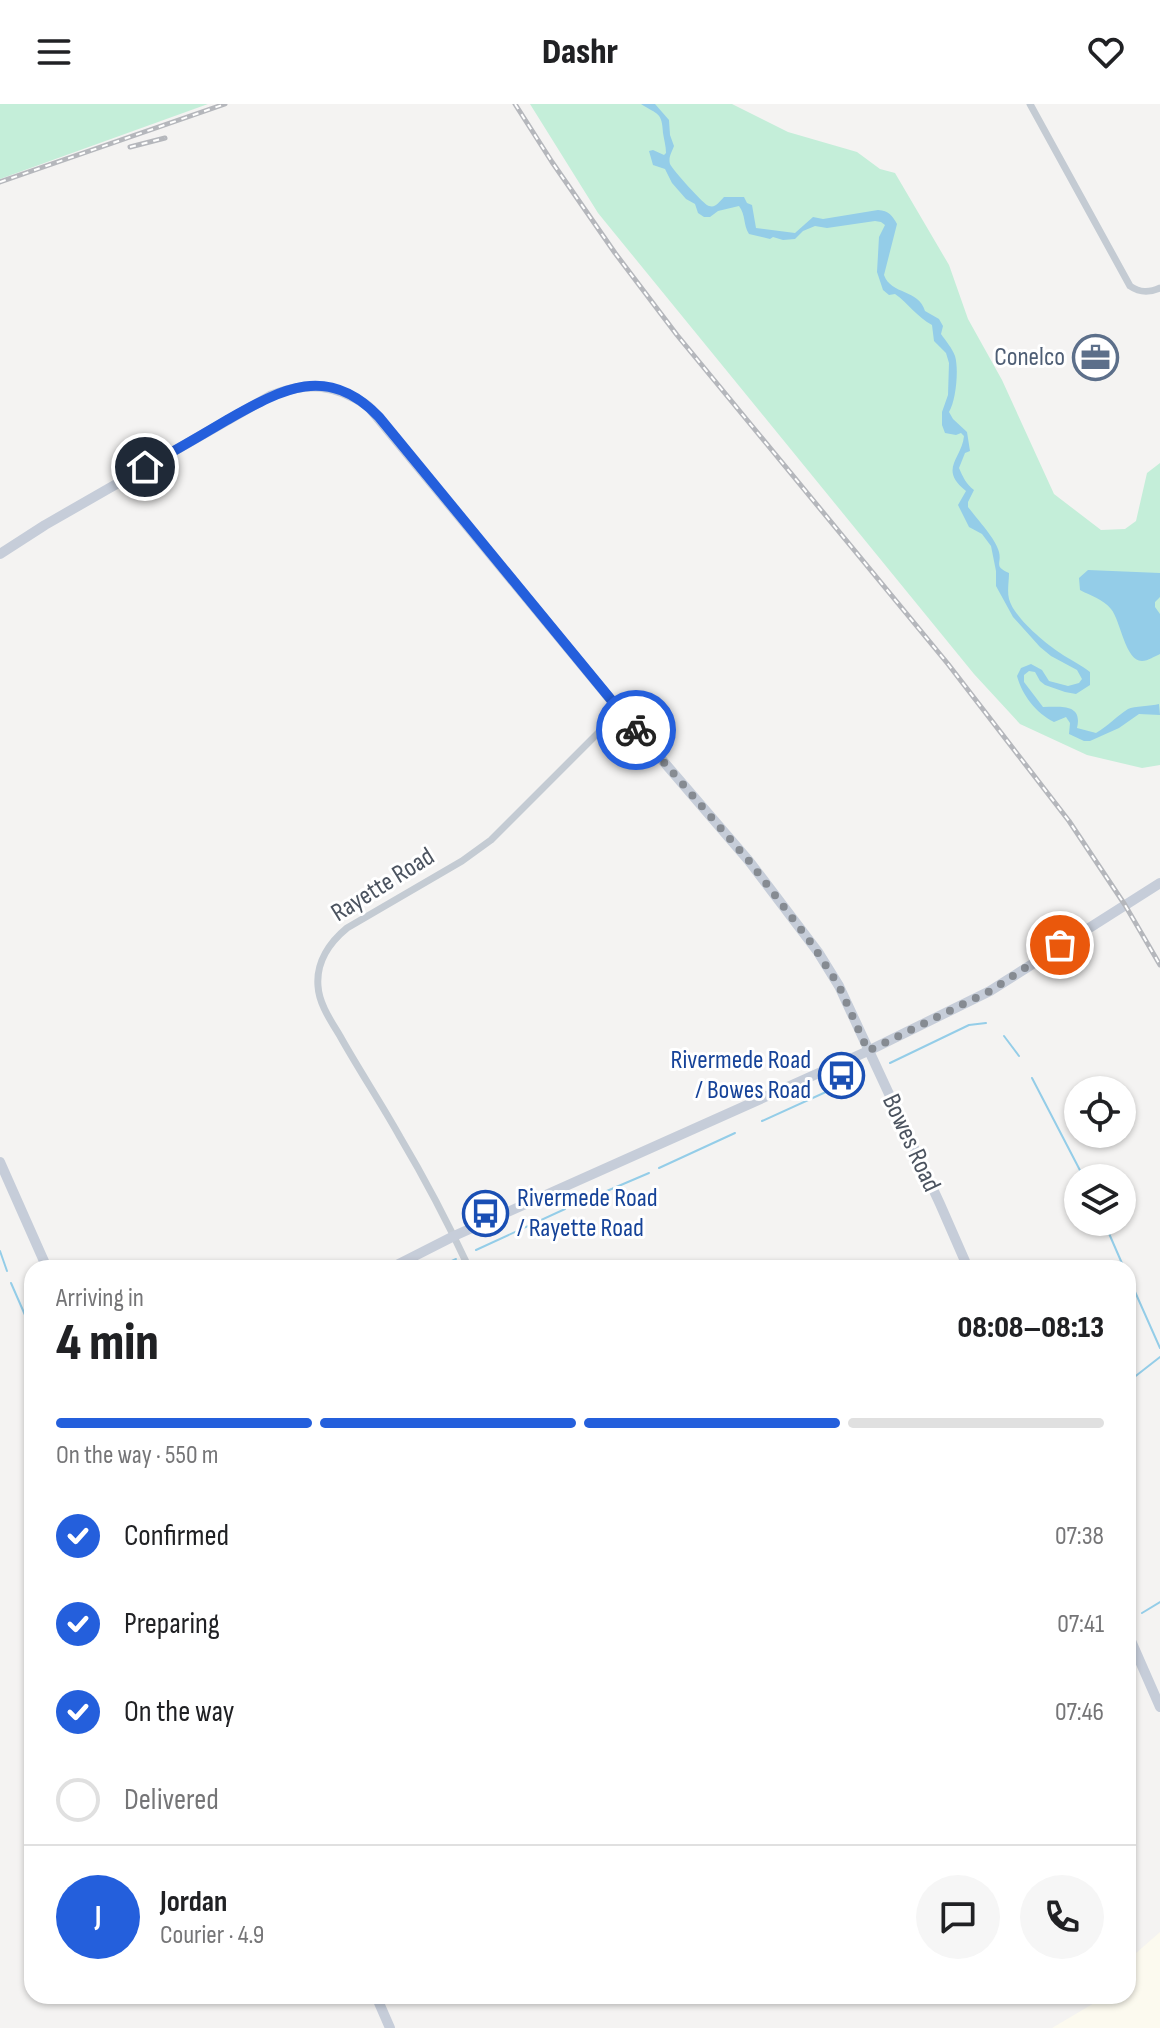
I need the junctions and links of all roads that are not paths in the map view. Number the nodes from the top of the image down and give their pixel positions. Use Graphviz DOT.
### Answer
graph roads {
  1 [pos="1030,104"];
  2 [pos="1160,288"];
  3 [pos="0,554"];
  4 [pos="620,711"];
  5 [pos="1160,883"];
  6 [pos="868,1051"];
  7 [pos="0,1162"];
  8 [pos="454,1236"];
  9 [pos="43,1260"];
  10 [pos="407,1260"];
  11 [pos="465,1260"];
  12 [pos="964,1260"];
  13 [pos="1136,1652"];
  14 [pos="1160,1707"];
  15 [pos="380,2004"];
  16 [pos="390,2028"];
  1 -- 2 [label="street"];
  3 -- 4 [label="street, Bowes Road"];
  4 -- 6 [label="street, Bowes Road"];
  4 -- 8 [label="street, Rayette Road"];
  5 -- 6 [label="street"];
  6 -- 8 [label="street"];
  6 -- 12 [label="street, Bowes Road"];
  7 -- 9 [label="street"];
  8 -- 10 [label="street"];
  8 -- 11 [label="street, Rayette Road"];
  13 -- 14 [label="street"];
  15 -- 16 [label="street"];
}
